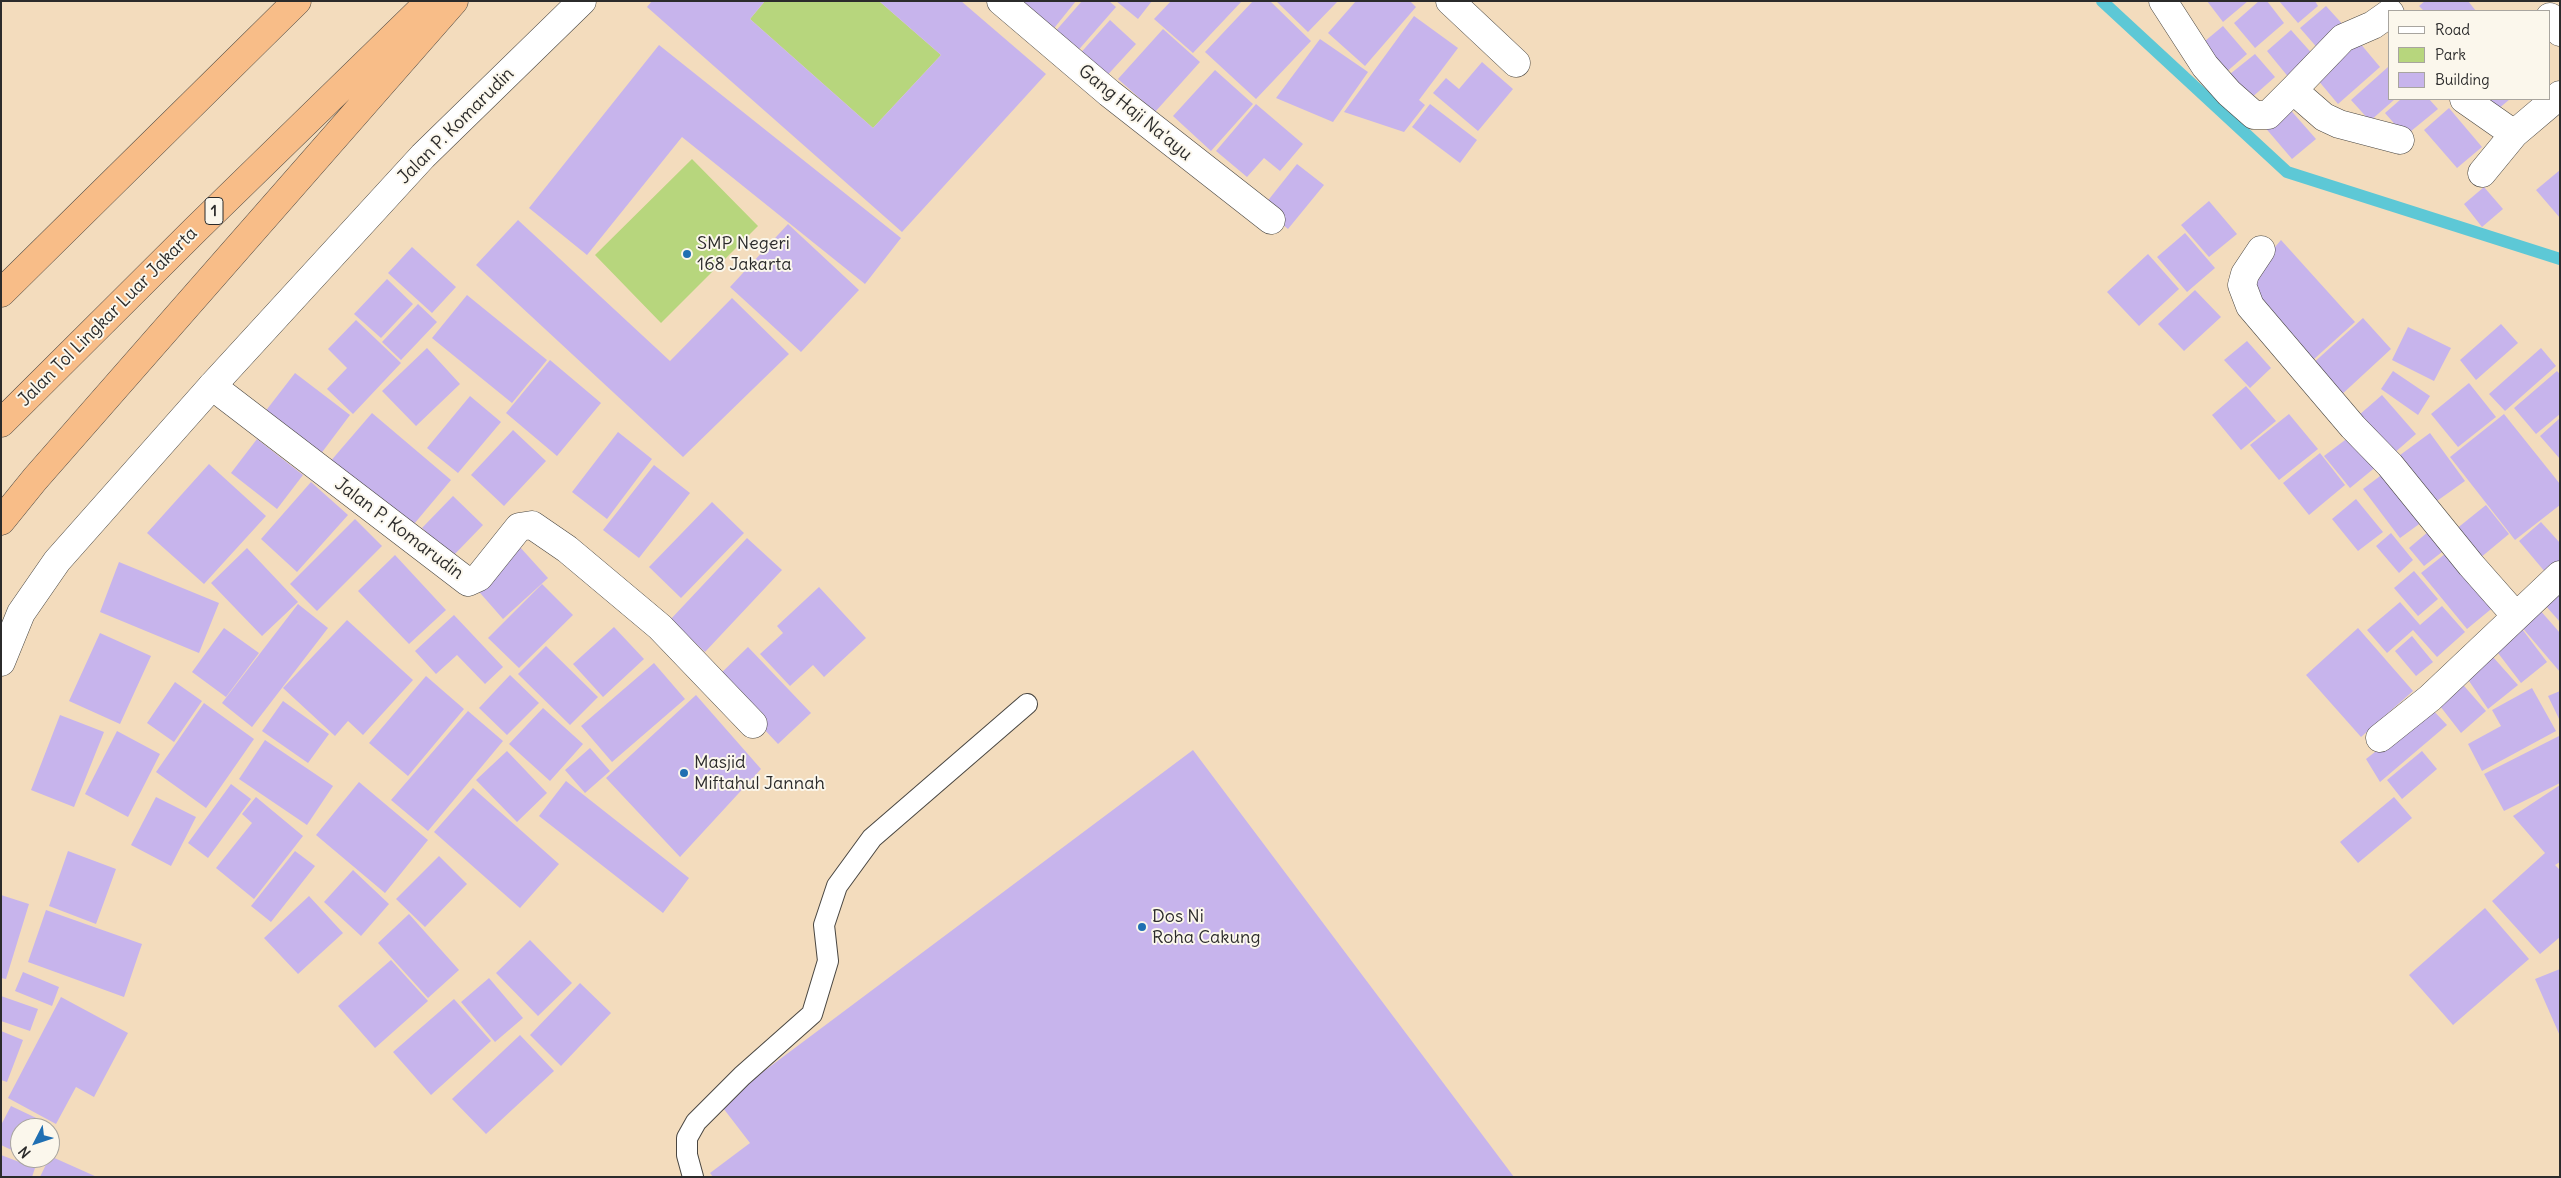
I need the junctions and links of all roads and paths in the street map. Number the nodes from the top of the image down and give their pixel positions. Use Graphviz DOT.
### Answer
graph roads {
  1 [pos="296,1"];
  2 [pos="430,1"];
  3 [pos="454,1"];
  4 [pos="582,1"];
  5 [pos="1001,1"];
  6 [pos="1450,1"];
  7 [pos="2163,1"];
  8 [pos="2404,1"];
  9 [pos="2393,10"];
  10 [pos="2388,14"];
  11 [pos="2551,18"];
  12 [pos="2560,32"];
  13 [pos="1516,64"];
  14 [pos="2293,90"];
  15 [pos="2560,95"];
  16 [pos="2465,100"];
  17 [pos="2514,134"];
  18 [pos="2400,140"];
  19 [pos="2482,173"];
  20 [pos="1271,220"];
  21 [pos="2261,250"];
  22 [pos="1,293"];
  23 [pos="212,386"];
  24 [pos="1,423"];
  25 [pos="1,521"];
  26 [pos="2560,575"];
  27 [pos="2516,616"];
  28 [pos="1,662"];
  29 [pos="1027,704"];
  30 [pos="753,724"];
  31 [pos="2380,738"];
  32 [pos="693,1177"];
  1 -- 22 [label="highway"];
  2 -- 24 [label="highway, Jalan Tol Lingkar Luar Jakarta / 1"];
  3 -- 25 [label="highway"];
  4 -- 23 [label="street, Jalan P. Komarudin"];
  5 -- 20 [label="street, Gang Haji Na'ayu"];
  6 -- 13 [label="street"];
  7 -- 14 [label="street"];
  8 -- 9 [label="street"];
  10 -- 14 [label="street"];
  11 -- 12 [label="street"];
  14 -- 18 [label="street"];
  15 -- 17 [label="street"];
  16 -- 17 [label="street"];
  17 -- 19 [label="street"];
  21 -- 27 [label="street"];
  23 -- 28 [label="street, Jalan P. Komarudin"];
  23 -- 30 [label="street, Jalan P. Komarudin"];
  26 -- 27 [label="street"];
  27 -- 31 [label="street"];
  29 -- 32 [label="lane"];
}
